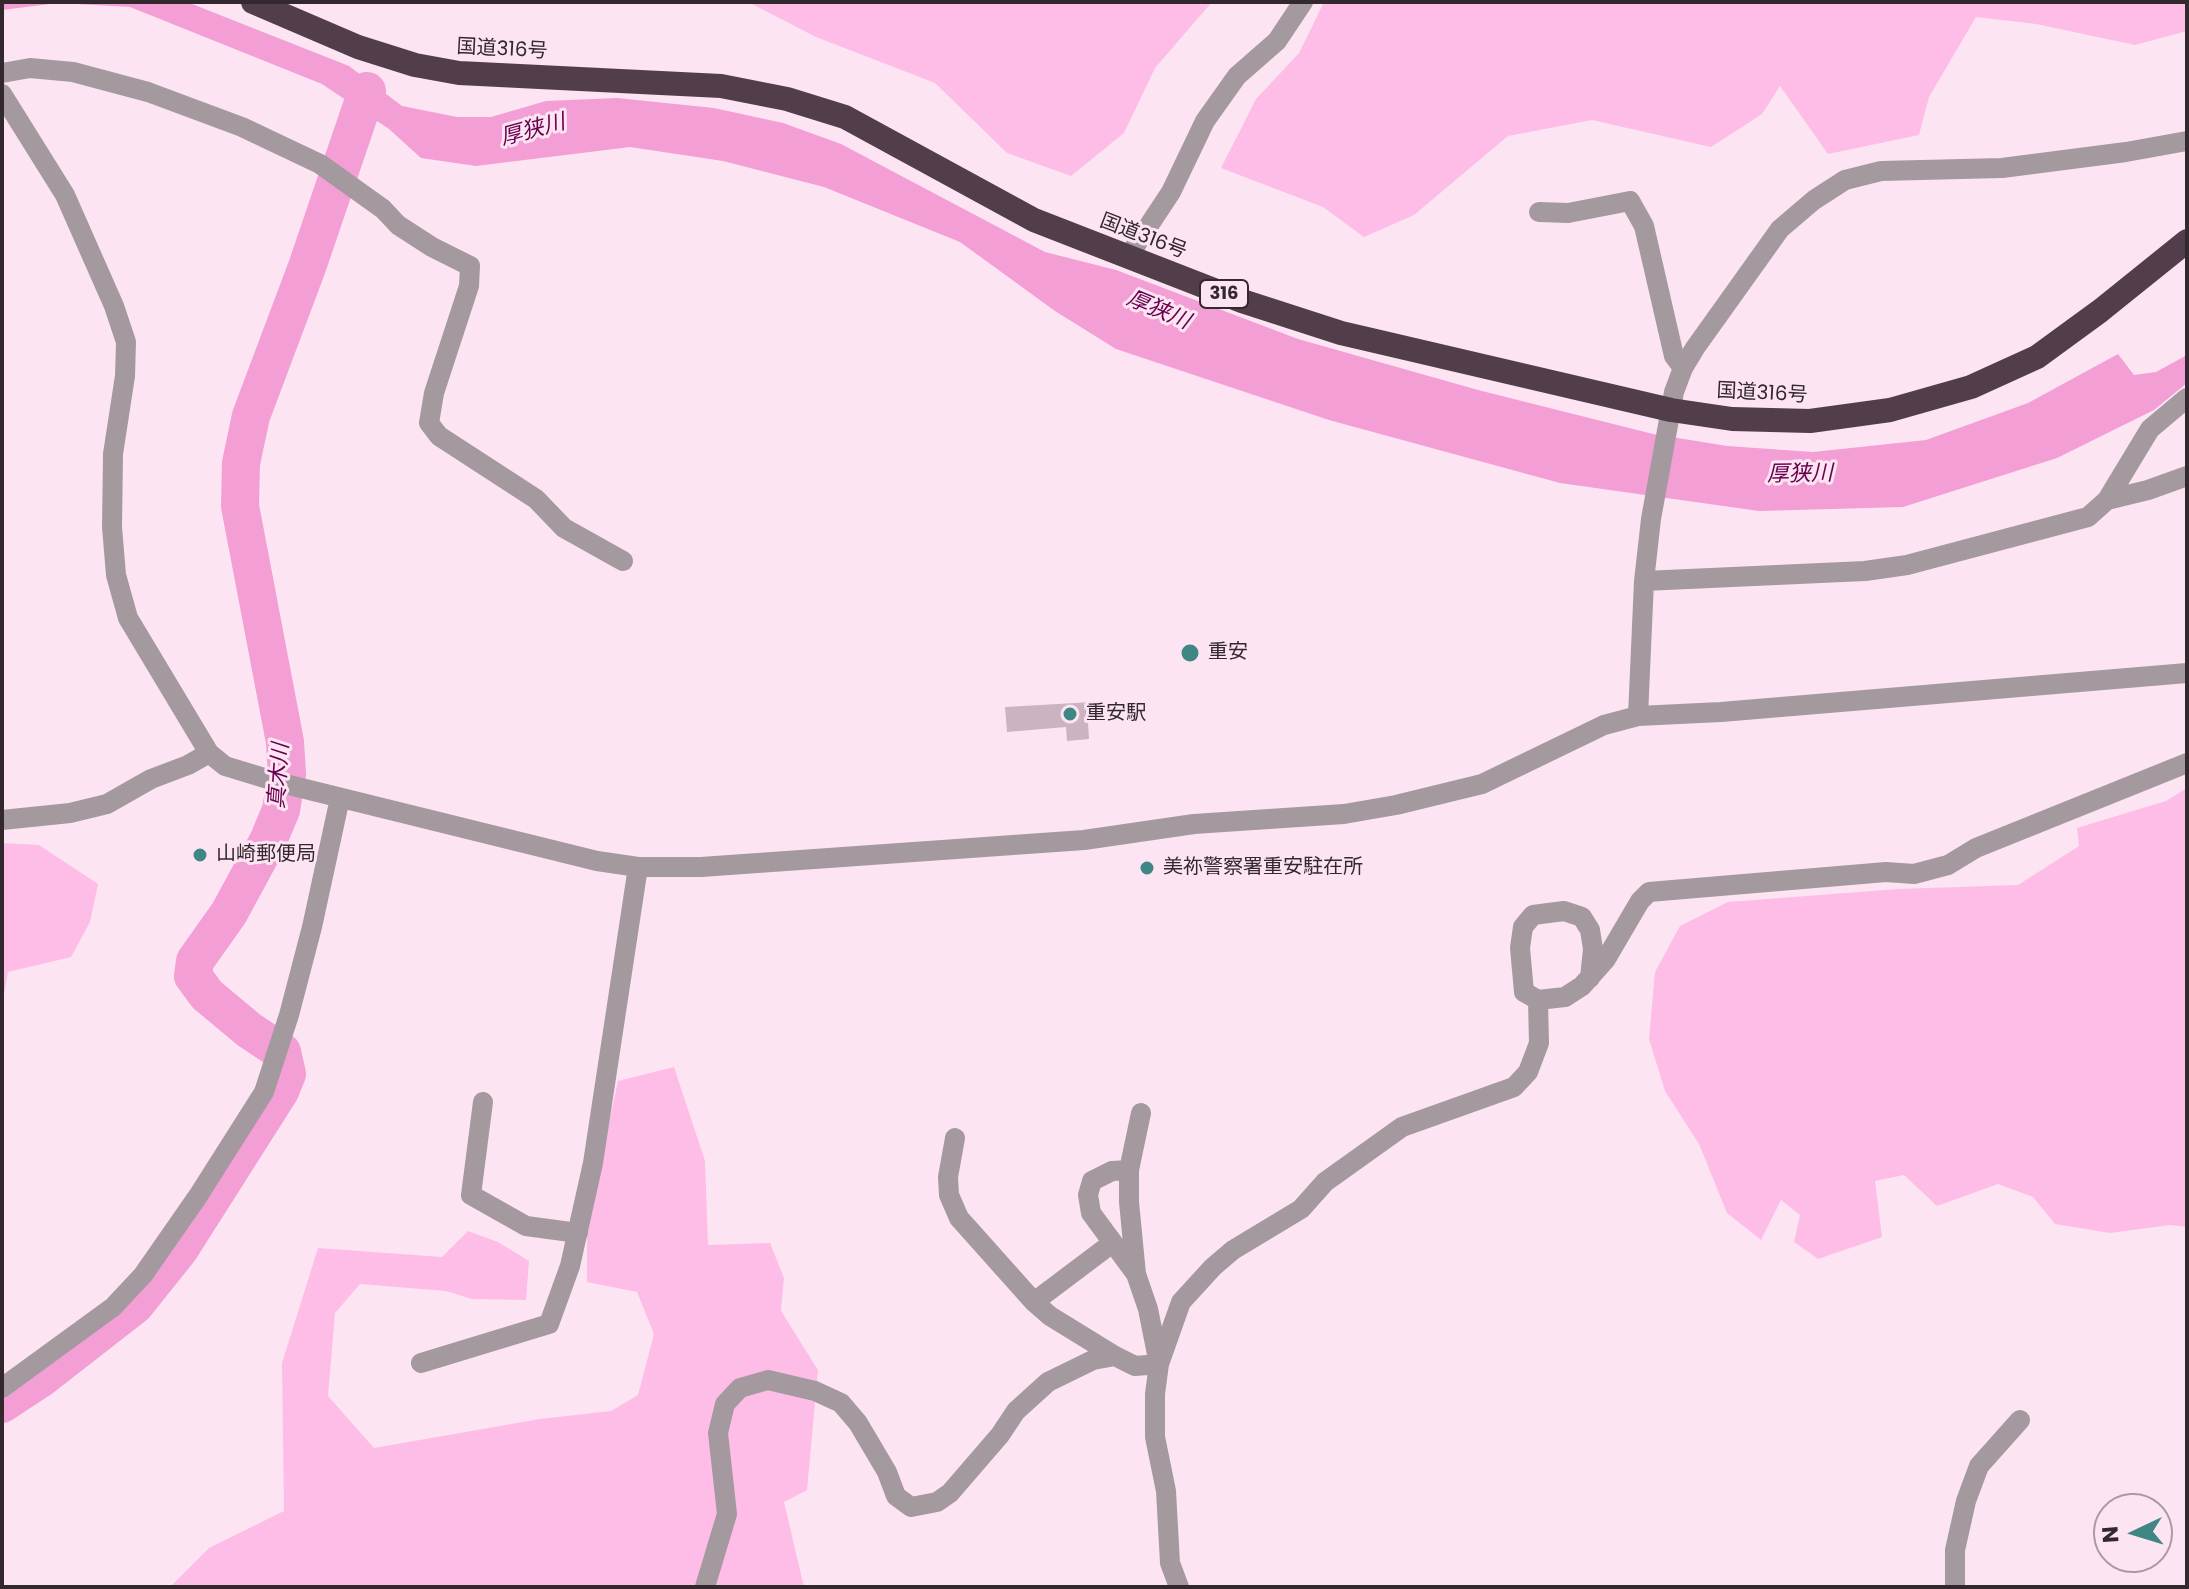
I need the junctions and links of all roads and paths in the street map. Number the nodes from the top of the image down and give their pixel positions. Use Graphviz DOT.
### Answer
graph roads {
  1 [pos="253,2"];
  2 [pos="1303,2"];
  3 [pos="2,73"];
  4 [pos="2,94"];
  5 [pos="2187,141"];
  6 [pos="1539,212"];
  7 [pos="2187,241"];
  8 [pos="1128,257"];
  9 [pos="1683,368"];
  10 [pos="2187,398"];
  11 [pos="1670,416"];
  12 [pos="2187,476"];
  13 [pos="2107,500"];
  14 [pos="623,561"];
  15 [pos="1644,581"];
  16 [pos="2187,673"];
  17 [pos="1638,716"];
  18 [pos="209,753"];
  19 [pos="2187,763"];
  20 [pos="340,798"];
  21 [pos="2,820"];
  22 [pos="638,867"];
  23 [pos="1590,978"];
  24 [pos="1538,1000"];
  25 [pos="483,1102"];
  26 [pos="1141,1113"];
  27 [pos="955,1138"];
  28 [pos="1129,1170"];
  29 [pos="578,1233"];
  30 [pos="1111,1244"];
  31 [pos="1136,1274"];
  32 [pos="1034,1302"];
  33 [pos="1115,1356"];
  34 [pos="421,1363"];
  35 [pos="1159,1364"];
  36 [pos="1135,1366"];
  37 [pos="2,1388"];
  38 [pos="1155,1394"];
  39 [pos="2020,1420"];
  40 [pos="705,1587"];
  41 [pos="1179,1587"];
  42 [pos="1955,1587"];
  1 -- 8 [label="highway, 国道316号 / 316"];
  2 -- 8 [label="street"];
  3 -- 14 [label="street"];
  4 -- 18 [label="street"];
  5 -- 9 [label="street"];
  6 -- 9 [label="street"];
  7 -- 11 [label="highway, 国道316号 / 316"];
  8 -- 11 [label="highway, 国道316号 / 316"];
  9 -- 11 [label="street"];
  10 -- 13 [label="street"];
  11 -- 15 [label="street"];
  12 -- 13 [label="street"];
  13 -- 15 [label="street"];
  15 -- 17 [label="street"];
  16 -- 17 [label="street"];
  17 -- 22 [label="street"];
  18 -- 20 [label="street"];
  18 -- 21 [label="street"];
  19 -- 23 [label="street"];
  20 -- 22 [label="street"];
  20 -- 37 [label="street"];
  22 -- 29 [label="street"];
  23 -- 24 [label="street"];
  23 -- 24 [label="street"];
  24 -- 35 [label="street"];
  25 -- 29 [label="street"];
  26 -- 28 [label="street"];
  27 -- 32 [label="street"];
  28 -- 30 [label="street"];
  28 -- 31 [label="street"];
  29 -- 34 [label="street"];
  30 -- 31 [label="street"];
  30 -- 32 [label="street"];
  31 -- 35 [label="street"];
  32 -- 33 [label="street"];
  33 -- 36 [label="street"];
  33 -- 40 [label="street"];
  35 -- 36 [label="street"];
  35 -- 38 [label="street"];
  36 -- 38 [label="street"];
  38 -- 41 [label="street"];
  39 -- 42 [label="street"];
}
